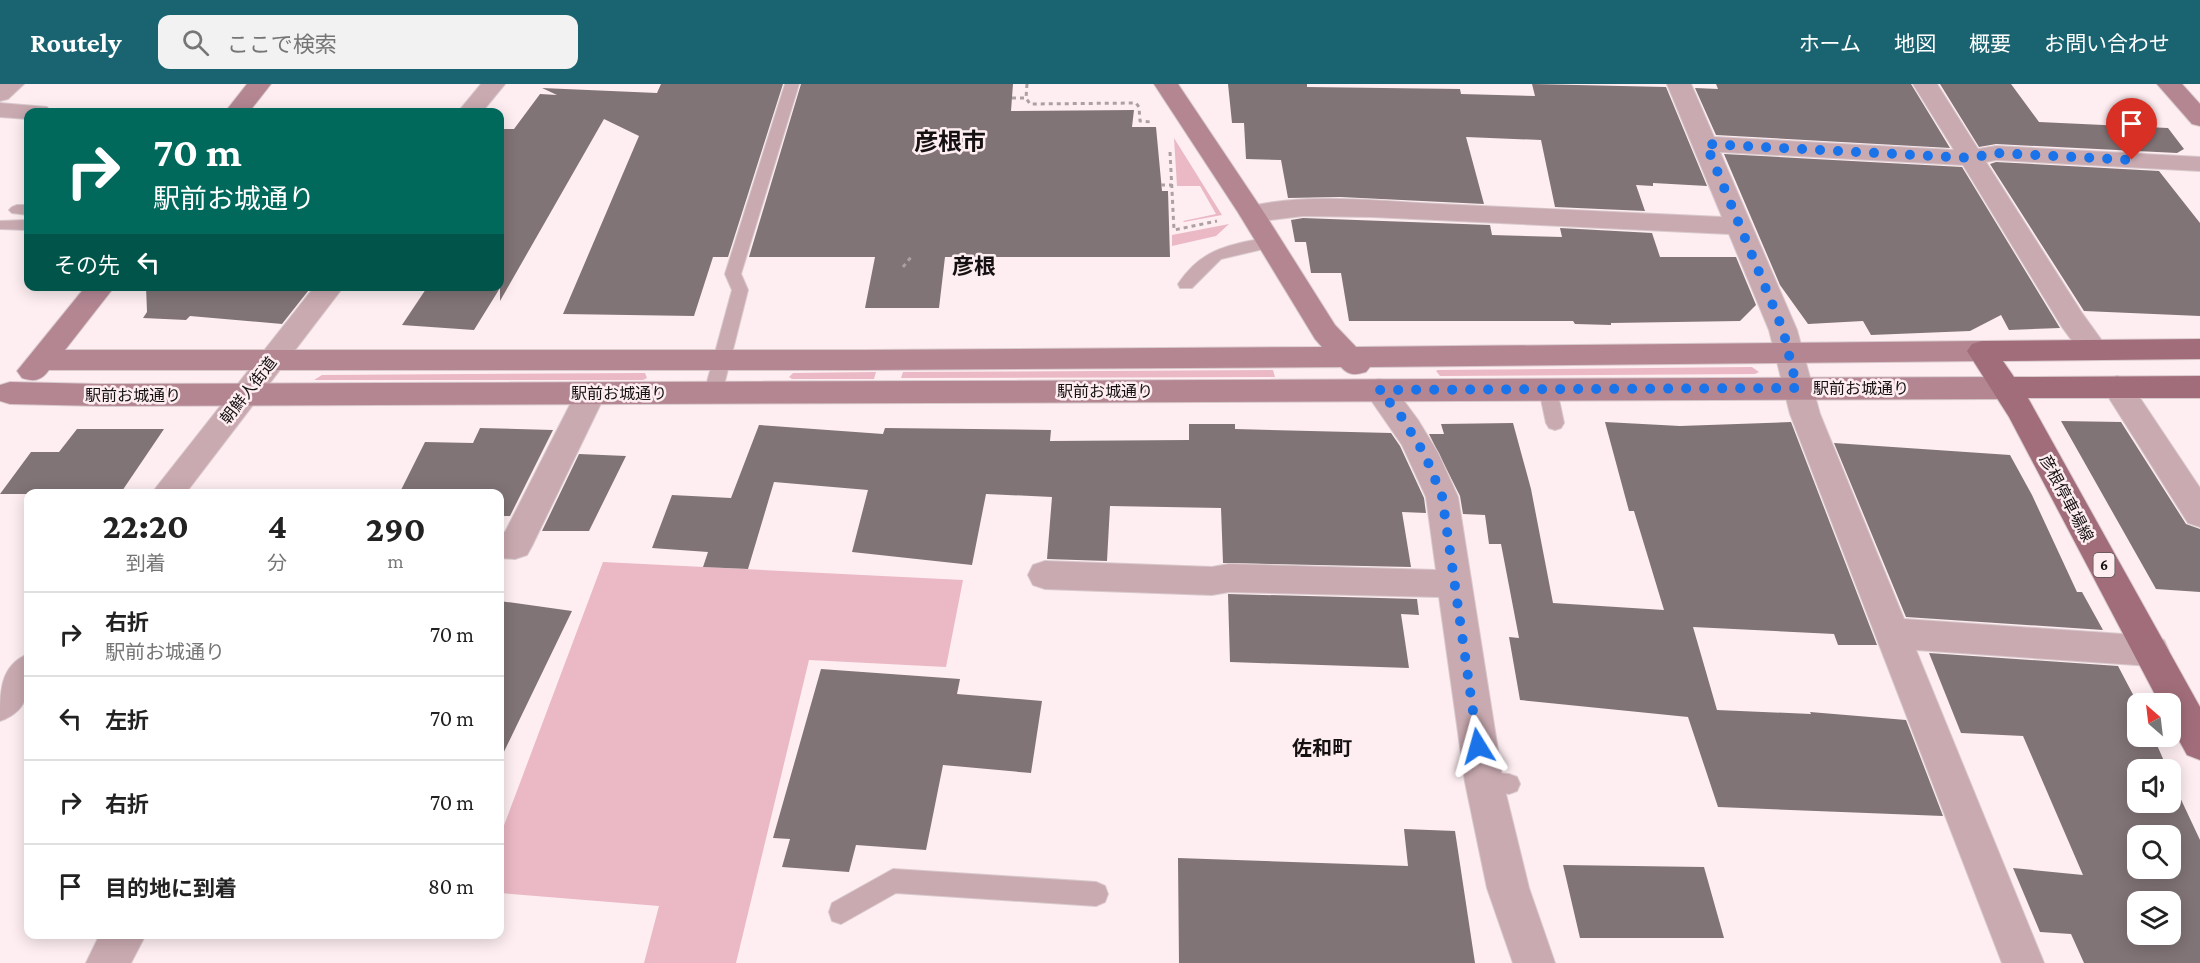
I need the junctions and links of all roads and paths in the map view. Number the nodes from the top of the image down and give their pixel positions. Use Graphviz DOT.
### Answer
graph roads {
  1 [pos="12,84"];
  2 [pos="259,84"];
  3 [pos="493,84"];
  4 [pos="792,84"];
  5 [pos="1027,84"];
  6 [pos="1166,84"];
  7 [pos="1678,84"];
  8 [pos="1925,84"];
  9 [pos="2169,84"];
  10 [pos="0,94"];
  11 [pos="1012,98"];
  12 [pos="1026,98"];
  13 [pos="240,108"];
  14 [pos="473,108"];
  15 [pos="0,110"];
  16 [pos="24,111"];
  17 [pos="2200,119"];
  18 [pos="1158,122"];
  19 [pos="1706,144"];
  20 [pos="1170,151"];
  21 [pos="1971,158"];
  22 [pos="2200,164"];
  23 [pos="1161,184"];
  24 [pos="1172,185"];
  25 [pos="1239,216"];
  26 [pos="2,225"];
  27 [pos="24,225"];
  28 [pos="1738,225"];
  29 [pos="1270,242"];
  30 [pos="911,257"];
  31 [pos="903,267"];
  32 [pos="1186,284"];
  33 [pos="98,291"];
  34 [pos="326,291"];
  35 [pos="2093,349"];
  36 [pos="2200,349"];
  37 [pos="1982,351"];
  38 [pos="1788,354"];
  39 [pos="1348,356"];
  40 [pos="42,360"];
  41 [pos="270,360"];
  42 [pos="722,360"];
  43 [pos="2117,387"];
  44 [pos="2200,387"];
  45 [pos="1797,388"];
  46 [pos="2006,388"];
  47 [pos="1379,390"];
  48 [pos="1548,390"];
  49 [pos="591,393"];
  50 [pos="713,393"];
  51 [pos="243,394"];
  52 [pos="5,399"];
  53 [pos="1556,423"];
  54 [pos="171,489"];
  55 [pos="2200,514"];
  56 [pos="504,545"];
  57 [pos="1045,575"];
  58 [pos="1456,584"];
  59 [pos="1892,633"];
  60 [pos="2151,651"];
  61 [pos="24,674"];
  62 [pos="0,705"];
  63 [pos="2200,743"];
  64 [pos="1096,894"];
  65 [pos="841,912"];
  66 [pos="122,939"];
  67 [pos="2015,960"];
  68 [pos="107,963"];
  69 [pos="1534,963"];
  1 -- 10 [label="street"];
  2 -- 13 [label="main road"];
  3 -- 14 [label="street"];
  4 -- 42 [label="lane"];
  5 -- 12 [label="path"];
  6 -- 25 [label="main road"];
  7 -- 19 [label="street"];
  8 -- 21 [label="street"];
  9 -- 17 [label="main road"];
  11 -- 12 [label="path"];
  12 -- 18 [label="path"];
  15 -- 16 [label="street"];
  19 -- 21 [label="street"];
  19 -- 28 [label="street"];
  20 -- 24 [label="path"];
  21 -- 22 [label="street"];
  21 -- 35 [label="street"];
  23 -- 24 [label="path"];
  24 -- 25 [label="path"];
  25 -- 28 [label="street"];
  25 -- 29 [label="main road"];
  26 -- 27 [label="lane"];
  28 -- 38 [label="street"];
  29 -- 32 [label="lane"];
  29 -- 39 [label="main road"];
  30 -- 31 [label="path"];
  33 -- 40 [label="main road"];
  34 -- 41 [label="street, 朝鮮人街道"];
  35 -- 36 [label="main road, 駅前お城通り"];
  35 -- 37 [label="main road, 駅前お城通り"];
  37 -- 38 [label="main road, 駅前お城通り"];
  37 -- 46 [label="main road, 彦根停車場線 / 6"];
  38 -- 39 [label="main road, 駅前お城通り"];
  38 -- 45 [label="street"];
  39 -- 42 [label="main road, 駅前お城通り"];
  39 -- 47 [label="main road"];
  40 -- 41 [label="main road, 駅前お城通り"];
  40 -- 52 [label="main road"];
  41 -- 42 [label="main road, 駅前お城通り"];
  41 -- 51 [label="street, 朝鮮人街道"];
  42 -- 50 [label="lane"];
  43 -- 44 [label="main road, 駅前お城通り"];
  43 -- 46 [label="main road, 駅前お城通り"];
  43 -- 55 [label="street"];
  45 -- 46 [label="main road, 駅前お城通り"];
  45 -- 48 [label="main road, 駅前お城通り"];
  45 -- 59 [label="street"];
  46 -- 60 [label="main road, 彦根停車場線 / 6"];
  47 -- 48 [label="main road, 駅前お城通り"];
  47 -- 50 [label="main road, 駅前お城通り"];
  47 -- 58 [label="street"];
  48 -- 53 [label="lane"];
  49 -- 50 [label="main road, 駅前お城通り"];
  49 -- 51 [label="main road, 駅前お城通り"];
  49 -- 56 [label="street"];
  51 -- 52 [label="main road, 駅前お城通り"];
  51 -- 54 [label="street, 朝鮮人街道"];
  57 -- 58 [label="street"];
  58 -- 69 [label="street"];
  59 -- 60 [label="street"];
  59 -- 67 [label="street"];
  60 -- 63 [label="main road, 彦根停車場線 / 6"];
  61 -- 62 [label="street"];
  64 -- 65 [label="lane"];
  66 -- 68 [label="street"];
}
